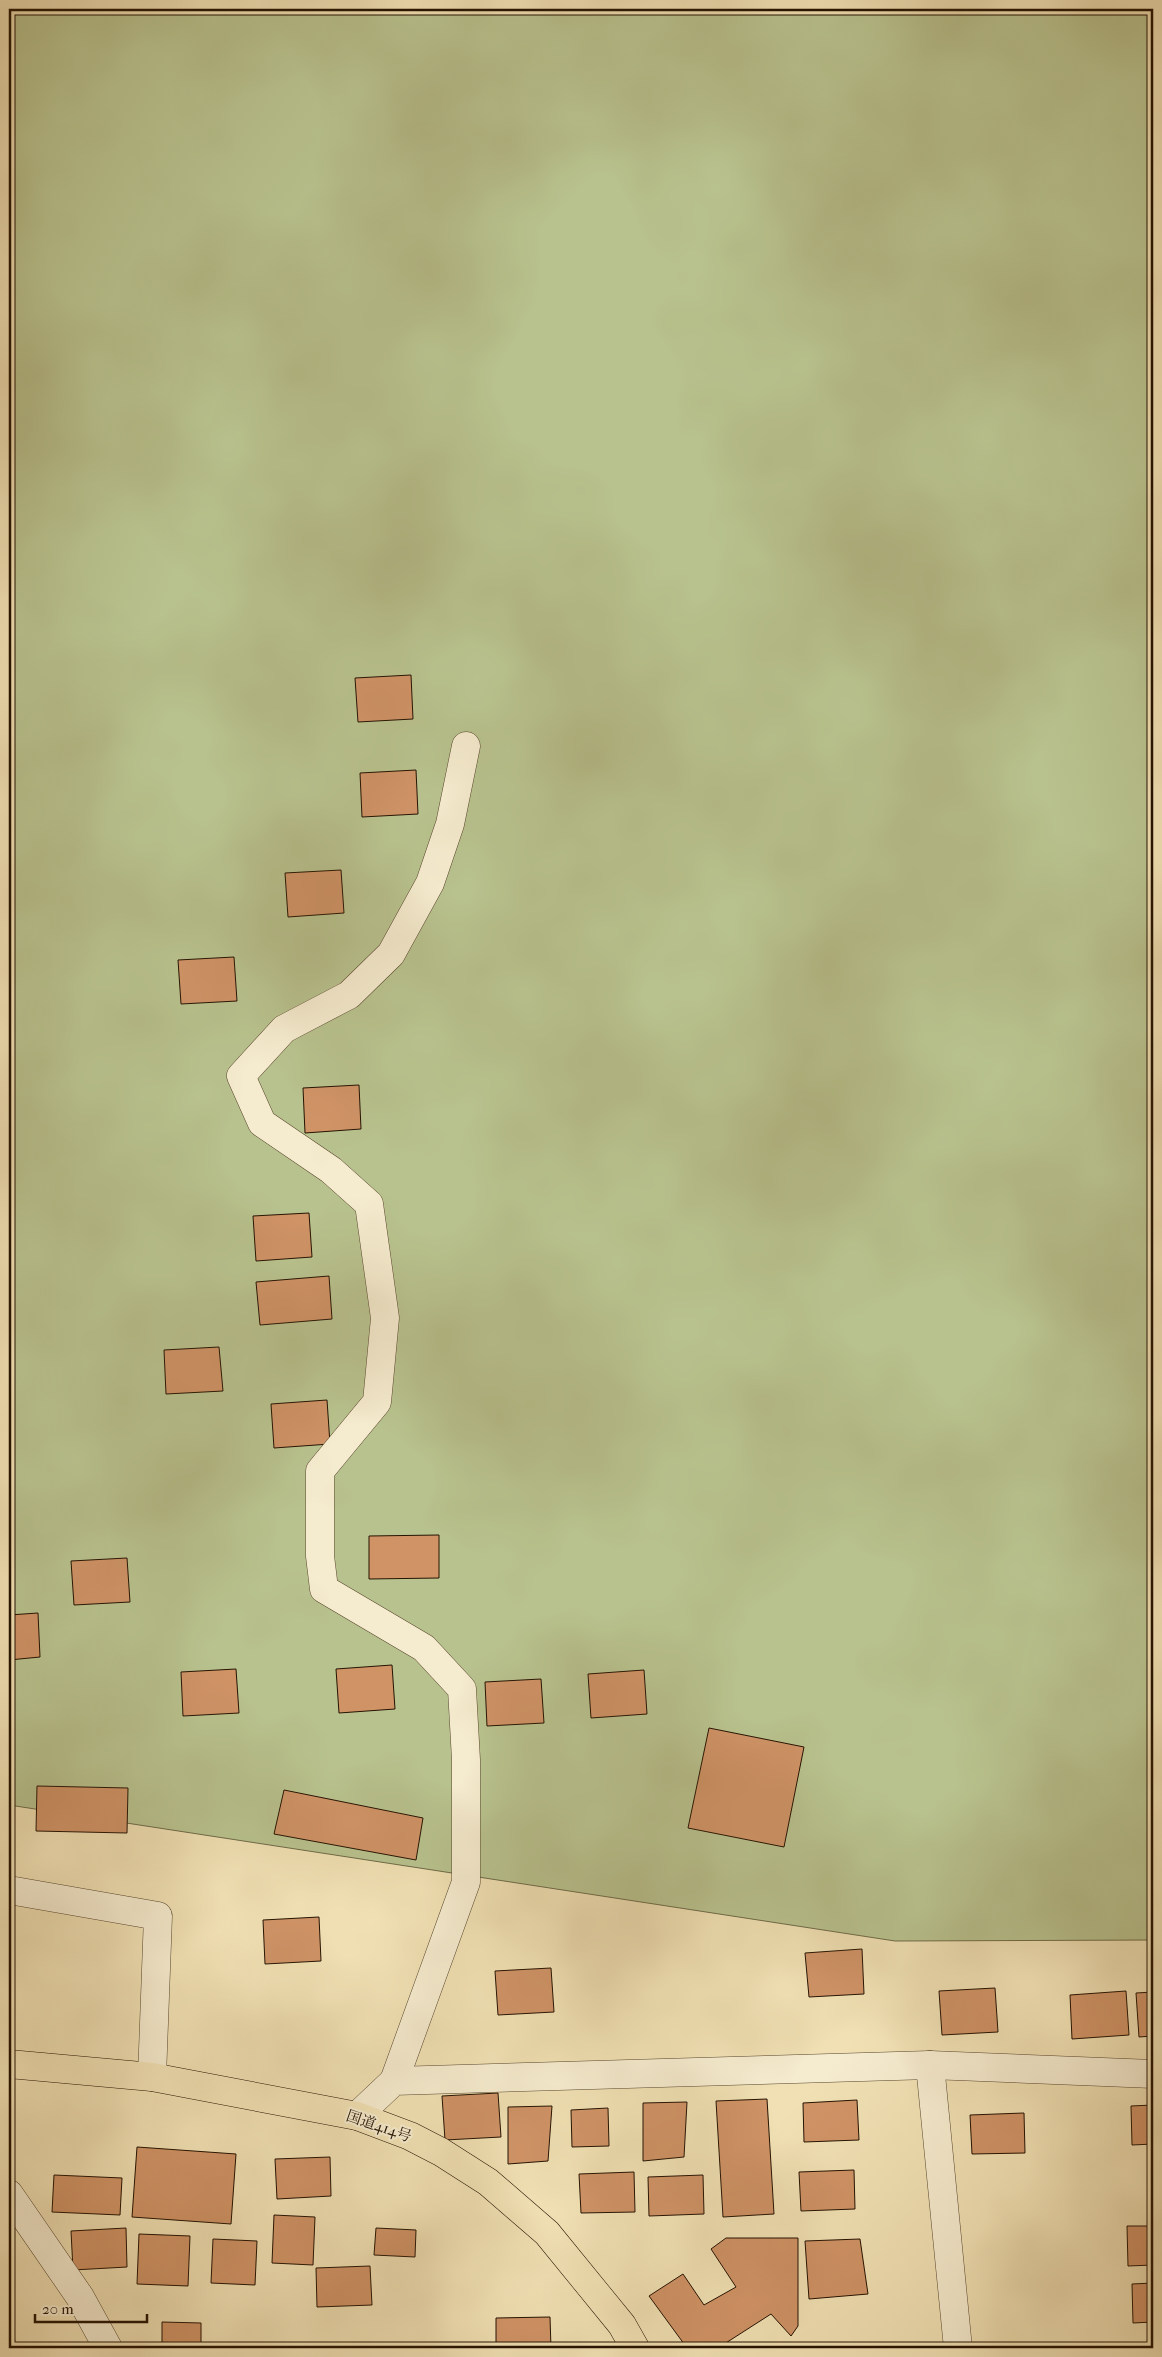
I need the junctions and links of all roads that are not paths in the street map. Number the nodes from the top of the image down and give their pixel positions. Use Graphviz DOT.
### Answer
graph roads {
  1 [pos="466,746"];
  2 [pos="9,1890"];
  3 [pos="9,2064"];
  4 [pos="930,2065"];
  5 [pos="1153,2074"];
  6 [pos="152,2077"];
  7 [pos="394,2081"];
  8 [pos="357,2116"];
  9 [pos="9,2194"];
  10 [pos="108,2348"];
  11 [pos="635,2348"];
  12 [pos="958,2348"];
  1 -- 7 [label="street"];
  2 -- 6 [label="street"];
  3 -- 6 [label="highway, 国道414号"];
  4 -- 5 [label="street"];
  4 -- 7 [label="street"];
  4 -- 12 [label="street"];
  6 -- 8 [label="highway, 国道414号"];
  7 -- 8 [label="street"];
  8 -- 11 [label="highway, 国道414号"];
  9 -- 10 [label="street"];
}
